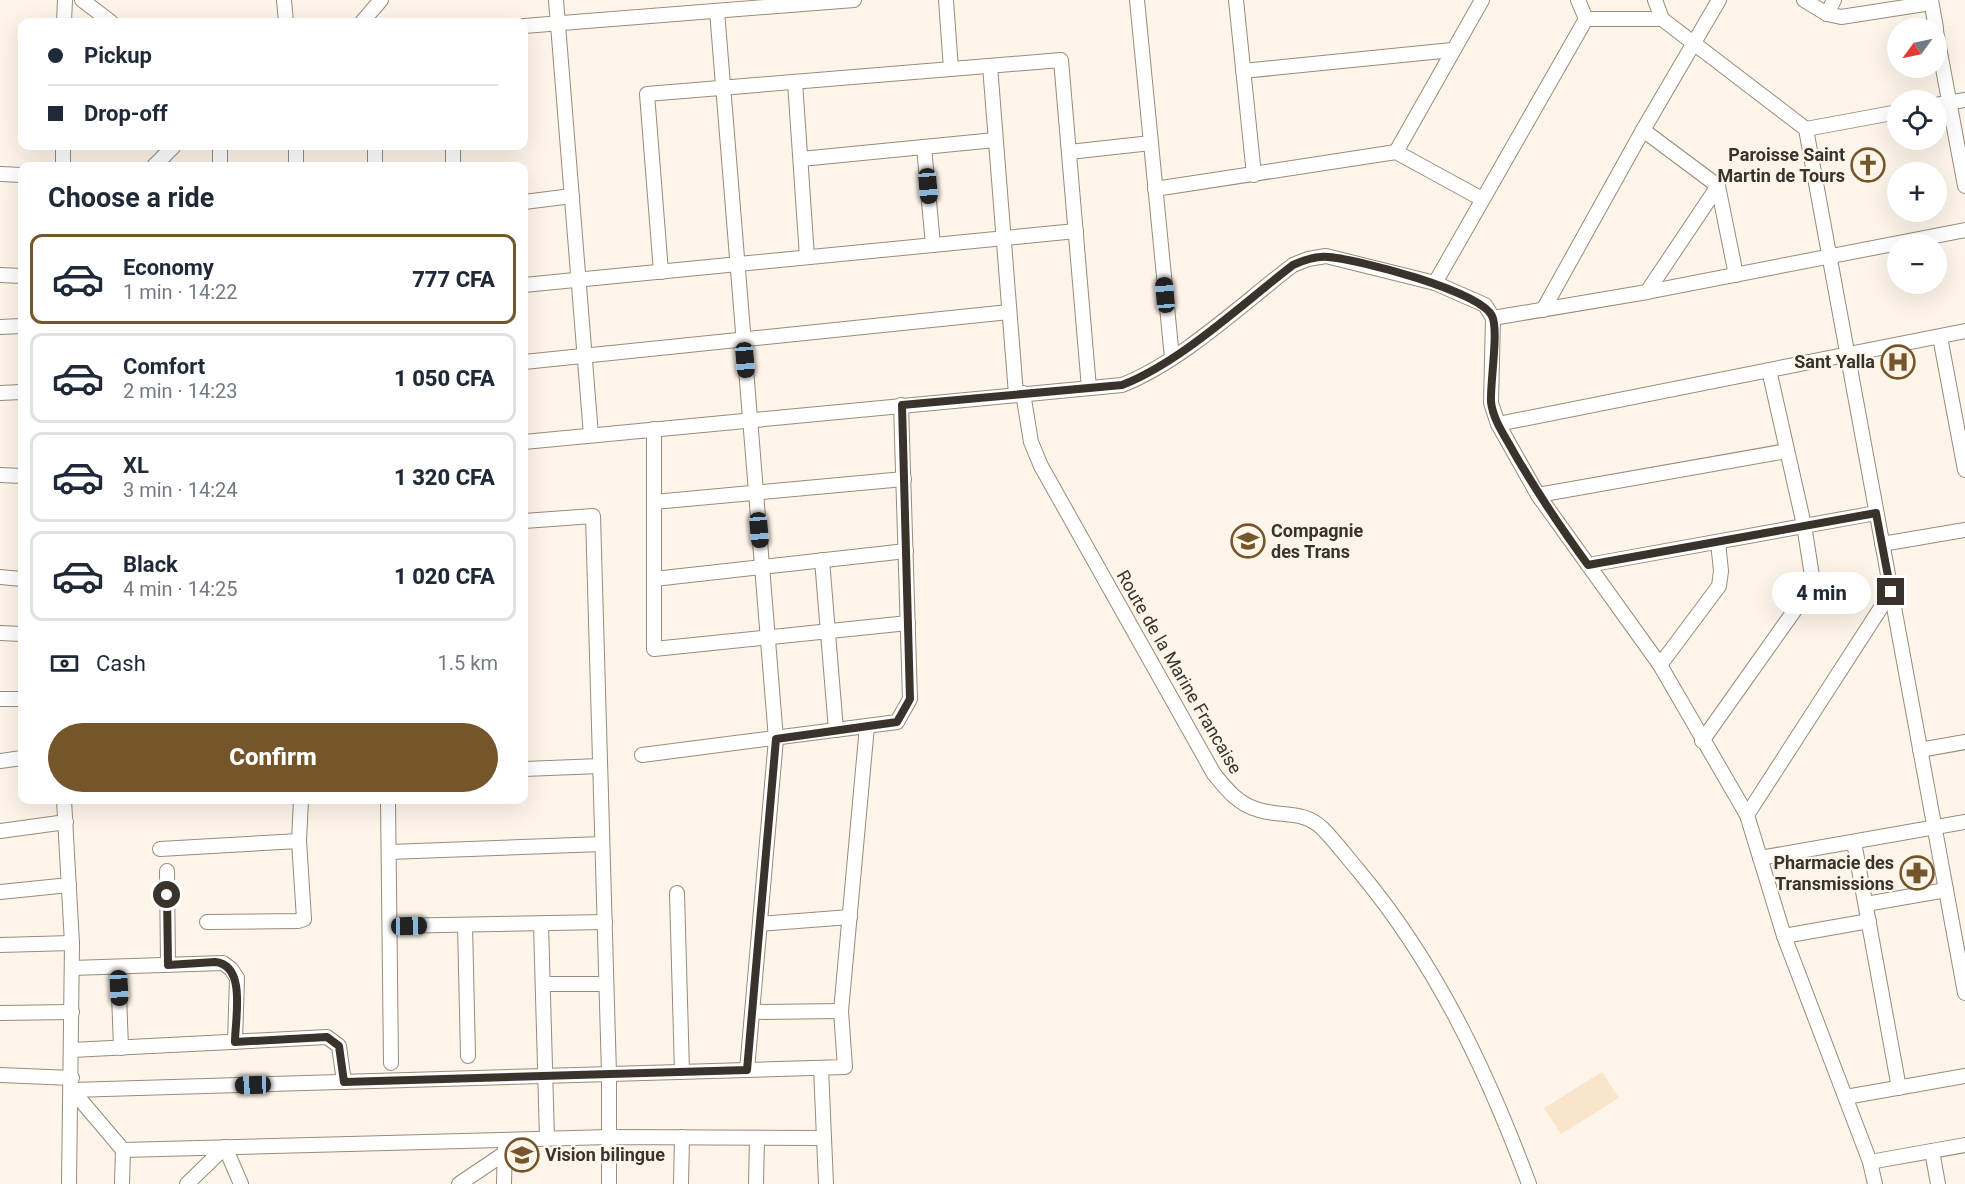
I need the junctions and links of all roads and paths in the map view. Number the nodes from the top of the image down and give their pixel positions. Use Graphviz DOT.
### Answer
graph roads {
  1 [pos="65,0"];
  2 [pos="82,0"];
  3 [pos="284,0"];
  4 [pos="381,0"];
  5 [pos="556,0"];
  6 [pos="854,0"];
  7 [pos="946,0"];
  8 [pos="1137,0"];
  9 [pos="1236,0"];
  10 [pos="1482,0"];
  11 [pos="1578,0"];
  12 [pos="1655,0"];
  13 [pos="1719,0"];
  14 [pos="1804,0"];
  15 [pos="1834,0"];
  16 [pos="1931,2"];
  17 [pos="681,7"];
  18 [pos="717,11"];
  19 [pos="1827,14"];
  20 [pos="64,18"];
  21 [pos="106,18"];
  22 [pos="286,18"];
  23 [pos="365,18"];
  24 [pos="1586,18"];
  25 [pos="1934,18"];
  26 [pos="1662,19"];
  27 [pos="558,23"];
  28 [pos="528,26"];
  29 [pos="1693,45"];
  30 [pos="1452,50"];
  31 [pos="990,66"];
  32 [pos="951,69"];
  33 [pos="1243,71"];
  34 [pos="795,82"];
  35 [pos="723,88"];
  36 [pos="1965,100"];
  37 [pos="1947,103"];
  38 [pos="1887,114"];
  39 [pos="1947,119"];
  40 [pos="1806,129"];
  41 [pos="1642,130"];
  42 [pos="995,140"];
  43 [pos="1151,142"];
  44 [pos="924,147"];
  45 [pos="170,150"];
  46 [pos="1069,152"];
  47 [pos="1396,152"];
  48 [pos="801,159"];
  49 [pos="157,162"];
  50 [pos="0,174"];
  51 [pos="18,175"];
  52 [pos="1254,175"];
  53 [pos="1718,186"];
  54 [pos="1965,186"];
  55 [pos="1155,189"];
  56 [pos="572,196"];
  57 [pos="1482,199"];
  58 [pos="528,202"];
  59 [pos="1965,230"];
  60 [pos="1076,231"];
  61 [pos="1003,238"];
  62 [pos="933,245"];
  63 [pos="807,257"];
  64 [pos="1829,257"];
  65 [pos="737,264"];
  66 [pos="661,272"];
  67 [pos="0,275"];
  68 [pos="1736,275"];
  69 [pos="18,276"];
  70 [pos="578,280"];
  71 [pos="1435,283"];
  72 [pos="528,285"];
  73 [pos="1647,292"];
  74 [pos="1543,310"];
  75 [pos="1009,312"];
  76 [pos="1493,318"];
  77 [pos="18,326"];
  78 [pos="0,327"];
  79 [pos="1965,332"];
  80 [pos="1940,337"];
  81 [pos="743,340"];
  82 [pos="1847,354"];
  83 [pos="584,356"];
  84 [pos="1172,358"];
  85 [pos="528,362"];
  86 [pos="1769,370"];
  87 [pos="1089,388"];
  88 [pos="18,392"];
  89 [pos="0,393"];
  90 [pos="1019,393"];
  91 [pos="902,405"];
  92 [pos="750,420"];
  93 [pos="1960,421"];
  94 [pos="1498,424"];
  95 [pos="654,429"];
  96 [pos="591,435"];
  97 [pos="528,442"];
  98 [pos="1787,451"];
  99 [pos="1965,470"];
  100 [pos="0,475"];
  101 [pos="18,476"];
  102 [pos="904,478"];
  103 [pos="756,493"];
  104 [pos="1538,495"];
  105 [pos="654,502"];
  106 [pos="1876,513"];
  107 [pos="528,521"];
  108 [pos="1804,525"];
  109 [pos="1965,530"];
  110 [pos="1718,542"];
  111 [pos="1882,544"];
  112 [pos="906,551"];
  113 [pos="822,560"];
  114 [pos="1588,565"];
  115 [pos="762,567"];
  116 [pos="0,577"];
  117 [pos="18,579"];
  118 [pos="654,579"];
  119 [pos="1891,592"];
  120 [pos="908,623"];
  121 [pos="828,631"];
  122 [pos="0,633"];
  123 [pos="18,634"];
  124 [pos="768,637"];
  125 [pos="1660,665"];
  126 [pos="0,699"];
  127 [pos="18,699"];
  128 [pos="867,726"];
  129 [pos="836,730"];
  130 [pos="776,739"];
  131 [pos="1702,741"];
  132 [pos="1965,742"];
  133 [pos="1920,750"];
  134 [pos="642,755"];
  135 [pos="18,758"];
  136 [pos="0,760"];
  137 [pos="600,766"];
  138 [pos="528,769"];
  139 [pos="64,804"];
  140 [pos="301,804"];
  141 [pos="388,804"];
  142 [pos="1747,815"];
  143 [pos="66,822"];
  144 [pos="1965,822"];
  145 [pos="1934,827"];
  146 [pos="0,831"];
  147 [pos="300,842"];
  148 [pos="1854,842"];
  149 [pos="602,844"];
  150 [pos="160,849"];
  151 [pos="389,852"];
  152 [pos="1760,858"];
  153 [pos="167,871"];
  154 [pos="69,885"];
  155 [pos="1946,890"];
  156 [pos="0,892"];
  157 [pos="677,893"];
  158 [pos="1866,904"];
  159 [pos="850,917"];
  160 [pos="1869,921"];
  161 [pos="207,922"];
  162 [pos="605,922"];
  163 [pos="541,924"];
  164 [pos="760,924"];
  165 [pos="465,925"];
  166 [pos="390,926"];
  167 [pos="1784,936"];
  168 [pos="72,943"];
  169 [pos="0,945"];
  170 [pos="168,965"];
  171 [pos="72,968"];
  172 [pos="118,968"];
  173 [pos="543,984"];
  174 [pos="606,984"];
  175 [pos="1965,993"];
  176 [pos="842,1011"];
  177 [pos="72,1012"];
  178 [pos="752,1012"];
  179 [pos="0,1013"];
  180 [pos="235,1042"];
  181 [pos="121,1048"];
  182 [pos="72,1050"];
  183 [pos="468,1056"];
  184 [pos="391,1063"];
  185 [pos="821,1068"];
  186 [pos="747,1070"];
  187 [pos="682,1072"];
  188 [pos="609,1074"];
  189 [pos="0,1075"];
  190 [pos="546,1076"];
  191 [pos="1965,1076"];
  192 [pos="344,1082"];
  193 [pos="72,1084"];
  194 [pos="1899,1088"];
  195 [pos="1846,1097"];
  196 [pos="609,1137"];
  197 [pos="682,1137"];
  198 [pos="757,1138"];
  199 [pos="824,1138"];
  200 [pos="547,1139"];
  201 [pos="1965,1145"];
  202 [pos="505,1147"];
  203 [pos="225,1148"];
  204 [pos="123,1150"];
  205 [pos="1932,1151"];
  206 [pos="1870,1162"];
  207 [pos="69,1184"];
  208 [pos="122,1184"];
  209 [pos="188,1184"];
  210 [pos="241,1184"];
  211 [pos="459,1184"];
  212 [pos="504,1184"];
  213 [pos="609,1184"];
  214 [pos="681,1184"];
  215 [pos="756,1184"];
  216 [pos="826,1184"];
  217 [pos="1529,1184"];
  218 [pos="1875,1184"];
  219 [pos="1938,1184"];
  1 -- 20 [label="street"];
  2 -- 21 [label="street"];
  3 -- 22 [label="street"];
  4 -- 23 [label="street"];
  5 -- 27 [label="street"];
  6 -- 18 [label="street"];
  7 -- 32 [label="street"];
  8 -- 43 [label="street"];
  9 -- 33 [label="street"];
  10 -- 30 [label="street"];
  11 -- 24 [label="street"];
  12 -- 26 [label="street"];
  13 -- 29 [label="street"];
  14 -- 19 [label="street"];
  15 -- 19 [label="street"];
  16 -- 19 [label="street"];
  16 -- 25 [label="street"];
  17 -- 18 [label="street"];
  17 -- 27 [label="street"];
  18 -- 35 [label="street"];
  24 -- 26 [label="street"];
  24 -- 57 [label="street"];
  26 -- 29 [label="street"];
  27 -- 28 [label="street"];
  27 -- 56 [label="street"];
  29 -- 40 [label="street"];
  29 -- 41 [label="street"];
  30 -- 33 [label="street"];
  30 -- 47 [label="street"];
  31 -- 32 [label="street"];
  31 -- 42 [label="street, Route de la Marine Francaise"];
  31 -- 46 [label="street"];
  32 -- 34 [label="street"];
  33 -- 52 [label="street"];
  34 -- 35 [label="street"];
  34 -- 48 [label="street"];
  35 -- 65 [label="street"];
  35 -- 66 [label="street"];
  36 -- 37 [label="street"];
  38 -- 40 [label="street"];
  39 -- 54 [label="street"];
  40 -- 64 [label="street"];
  41 -- 53 [label="street"];
  41 -- 74 [label="street"];
  42 -- 44 [label="street"];
  42 -- 61 [label="street, Route de la Marine Francaise"];
  43 -- 46 [label="street"];
  43 -- 55 [label="street"];
  44 -- 48 [label="street"];
  44 -- 62 [label="street"];
  45 -- 49 [label="street"];
  46 -- 60 [label="street"];
  47 -- 52 [label="street"];
  47 -- 57 [label="street"];
  48 -- 63 [label="street"];
  50 -- 51 [label="street"];
  52 -- 55 [label="street"];
  53 -- 68 [label="street"];
  53 -- 73 [label="street"];
  55 -- 84 [label="street"];
  56 -- 58 [label="street"];
  56 -- 70 [label="street"];
  57 -- 71 [label="street"];
  59 -- 64 [label="street"];
  60 -- 61 [label="street"];
  60 -- 87 [label="street"];
  61 -- 62 [label="street"];
  61 -- 75 [label="street, Route de la Marine Francaise"];
  62 -- 63 [label="street"];
  63 -- 65 [label="street"];
  64 -- 68 [label="street"];
  64 -- 82 [label="street"];
  65 -- 66 [label="street"];
  65 -- 81 [label="street"];
  66 -- 70 [label="street"];
  67 -- 69 [label="street"];
  68 -- 73 [label="street"];
  70 -- 72 [label="street"];
  70 -- 83 [label="street"];
  71 -- 76 [label="street"];
  71 -- 84 [label="street"];
  73 -- 74 [label="street"];
  74 -- 76 [label="street"];
  75 -- 81 [label="street"];
  75 -- 90 [label="street, Route de la Marine Francaise"];
  76 -- 94 [label="street"];
  77 -- 78 [label="street"];
  79 -- 80 [label="street"];
  80 -- 82 [label="street"];
  80 -- 93 [label="street"];
  81 -- 83 [label="street"];
  81 -- 92 [label="street"];
  82 -- 86 [label="street"];
  82 -- 106 [label="street"];
  83 -- 85 [label="street"];
  83 -- 96 [label="street"];
  84 -- 87 [label="street"];
  86 -- 94 [label="street"];
  86 -- 98 [label="street"];
  87 -- 90 [label="street"];
  88 -- 89 [label="street"];
  90 -- 91 [label="street"];
  90 -- 217 [label="street, Route de la Marine Francaise"];
  91 -- 92 [label="street"];
  91 -- 102 [label="street"];
  92 -- 95 [label="street"];
  92 -- 103 [label="street"];
  93 -- 99 [label="street"];
  94 -- 104 [label="street"];
  95 -- 96 [label="street"];
  95 -- 105 [label="street"];
  96 -- 97 [label="street"];
  98 -- 104 [label="street"];
  98 -- 108 [label="street"];
  100 -- 101 [label="street"];
  102 -- 103 [label="street"];
  102 -- 112 [label="street"];
  103 -- 105 [label="street"];
  103 -- 115 [label="street"];
  104 -- 114 [label="street"];
  105 -- 118 [label="street"];
  106 -- 108 [label="street"];
  106 -- 111 [label="street"];
  107 -- 137 [label="street"];
  108 -- 110 [label="street"];
  108 -- 131 [label="street"];
  109 -- 111 [label="street"];
  110 -- 114 [label="street"];
  110 -- 125 [label="street"];
  111 -- 119 [label="street"];
  112 -- 113 [label="street"];
  112 -- 120 [label="street"];
  113 -- 115 [label="street"];
  113 -- 121 [label="street"];
  114 -- 125 [label="street"];
  115 -- 118 [label="street"];
  115 -- 124 [label="street"];
  116 -- 117 [label="street"];
  118 -- 124 [label="street"];
  119 -- 133 [label="street"];
  119 -- 142 [label="street"];
  120 -- 121 [label="street"];
  120 -- 128 [label="street"];
  121 -- 124 [label="street"];
  121 -- 129 [label="street"];
  122 -- 123 [label="street"];
  124 -- 130 [label="street"];
  125 -- 131 [label="street"];
  126 -- 127 [label="street"];
  128 -- 129 [label="street"];
  128 -- 159 [label="street"];
  129 -- 130 [label="street"];
  130 -- 134 [label="street"];
  130 -- 164 [label="street"];
  131 -- 142 [label="street"];
  132 -- 133 [label="street"];
  133 -- 145 [label="street"];
  135 -- 136 [label="street"];
  137 -- 138 [label="street"];
  137 -- 149 [label="street"];
  139 -- 143 [label="street"];
  140 -- 147 [label="street"];
  141 -- 151 [label="street"];
  142 -- 152 [label="street"];
  143 -- 146 [label="street"];
  143 -- 154 [label="street"];
  144 -- 145 [label="street"];
  145 -- 148 [label="street"];
  145 -- 155 [label="street"];
  147 -- 150 [label="street"];
  147 -- 161 [label="street"];
  148 -- 152 [label="street"];
  148 -- 158 [label="street"];
  149 -- 151 [label="street"];
  149 -- 162 [label="street"];
  151 -- 166 [label="street"];
  152 -- 167 [label="street"];
  153 -- 170 [label="street"];
  154 -- 156 [label="street"];
  154 -- 168 [label="street"];
  155 -- 158 [label="street"];
  155 -- 175 [label="street"];
  157 -- 187 [label="street"];
  158 -- 160 [label="street"];
  159 -- 164 [label="street"];
  159 -- 176 [label="street"];
  160 -- 167 [label="street"];
  160 -- 194 [label="street"];
  162 -- 163 [label="street"];
  162 -- 174 [label="street"];
  163 -- 165 [label="street"];
  163 -- 173 [label="street"];
  164 -- 178 [label="street"];
  165 -- 166 [label="street"];
  165 -- 183 [label="street"];
  166 -- 184 [label="street"];
  167 -- 195 [label="street"];
  168 -- 169 [label="street"];
  168 -- 171 [label="street"];
  170 -- 172 [label="street"];
  170 -- 180 [label="street"];
  171 -- 172 [label="street"];
  171 -- 177 [label="street"];
  172 -- 181 [label="street"];
  173 -- 174 [label="street"];
  173 -- 190 [label="street"];
  174 -- 188 [label="street"];
  176 -- 178 [label="street"];
  176 -- 185 [label="street"];
  177 -- 179 [label="street"];
  177 -- 182 [label="street"];
  178 -- 186 [label="street"];
  180 -- 181 [label="street"];
  180 -- 192 [label="street"];
  181 -- 182 [label="street"];
  182 -- 193 [label="street"];
  185 -- 186 [label="street"];
  185 -- 199 [label="street"];
  186 -- 187 [label="street"];
  187 -- 188 [label="street"];
  188 -- 190 [label="street"];
  188 -- 196 [label="street"];
  189 -- 193 [label="street"];
  190 -- 192 [label="street"];
  190 -- 200 [label="street"];
  191 -- 194 [label="street"];
  192 -- 193 [label="street"];
  193 -- 204 [label="street"];
  193 -- 207 [label="street"];
  194 -- 195 [label="street"];
  195 -- 206 [label="street"];
  196 -- 197 [label="street"];
  196 -- 200 [label="street"];
  196 -- 213 [label="street"];
  197 -- 198 [label="street"];
  197 -- 214 [label="street"];
  198 -- 199 [label="street"];
  198 -- 215 [label="street"];
  199 -- 216 [label="street"];
  200 -- 202 [label="street"];
  201 -- 205 [label="street"];
  202 -- 203 [label="street"];
  202 -- 211 [label="street"];
  202 -- 212 [label="street"];
  203 -- 204 [label="street"];
  203 -- 209 [label="street"];
  203 -- 210 [label="street"];
  204 -- 208 [label="street"];
  205 -- 206 [label="street"];
  205 -- 219 [label="street"];
  206 -- 218 [label="street"];
}
